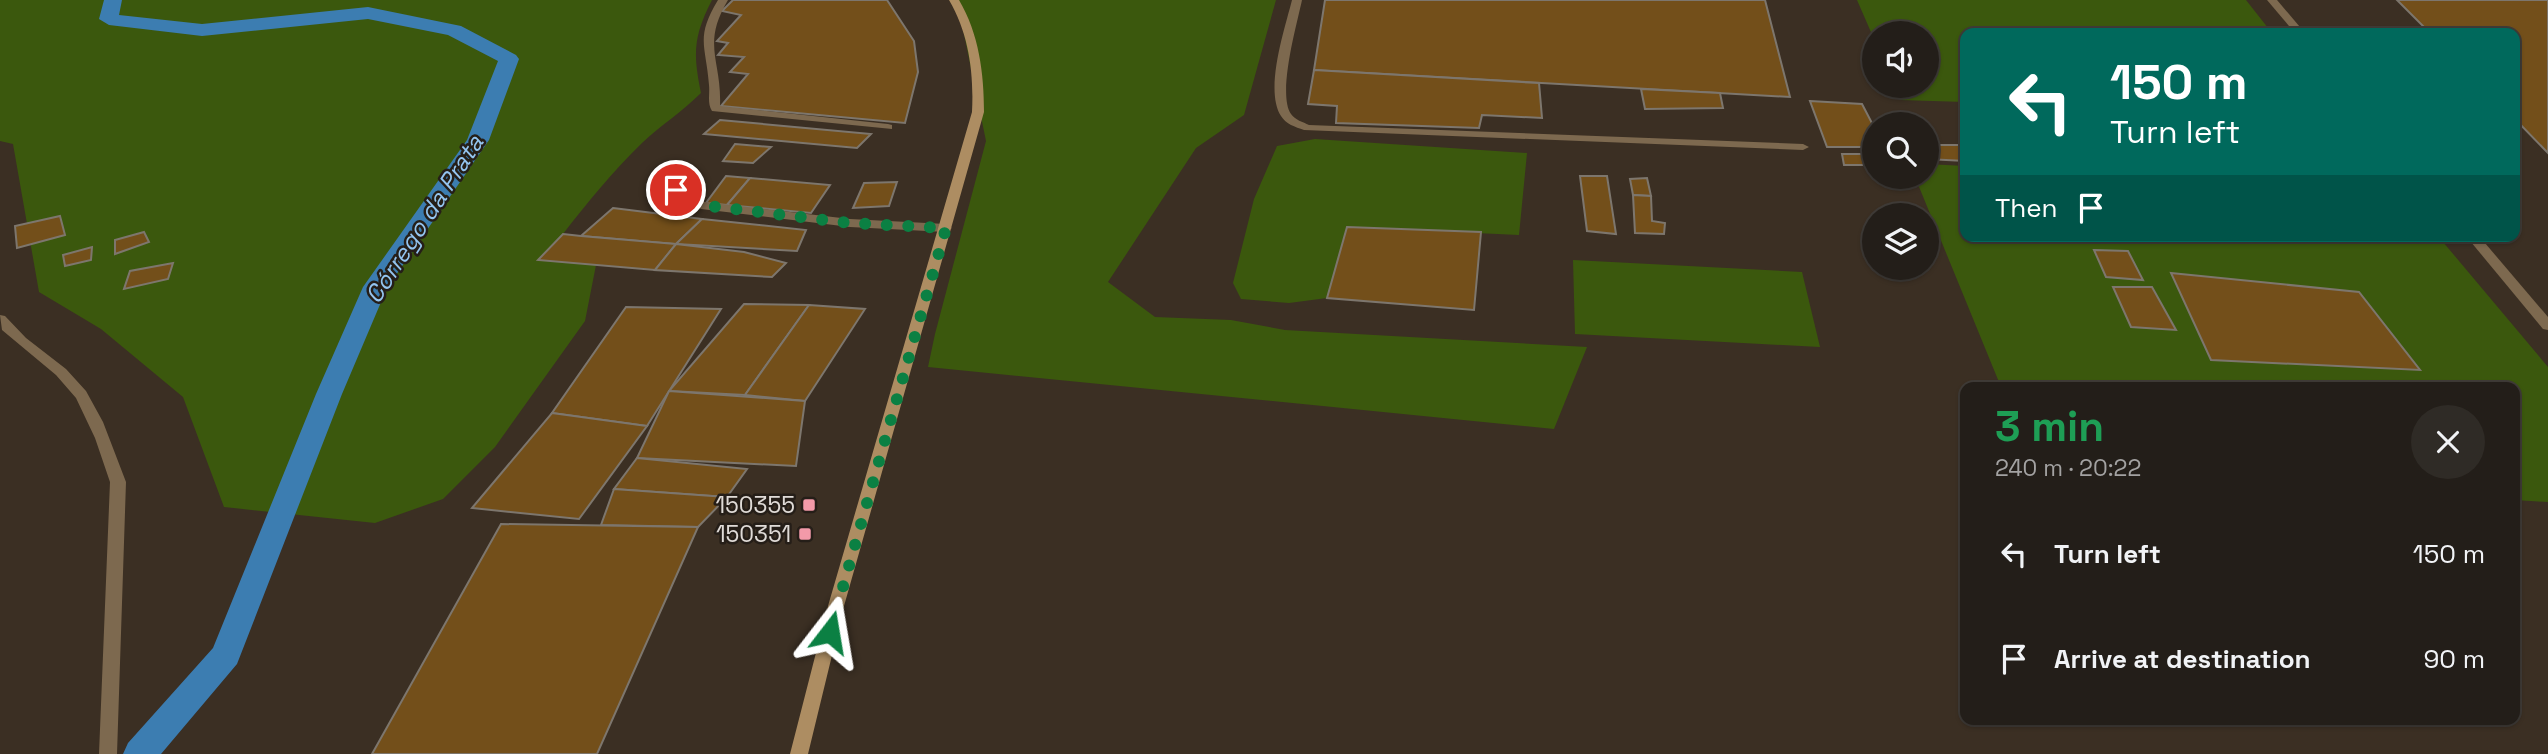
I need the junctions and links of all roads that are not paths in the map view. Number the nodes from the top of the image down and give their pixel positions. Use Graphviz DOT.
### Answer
graph roads {
  1 [pos="723,0"];
  2 [pos="954,0"];
  3 [pos="1297,0"];
  4 [pos="2272,0"];
  5 [pos="2296,28"];
  6 [pos="888,127"];
  7 [pos="1803,147"];
  8 [pos="676,190"];
  9 [pos="946,228"];
  10 [pos="2477,242"];
  11 [pos="0,319"];
  12 [pos="2548,326"];
  13 [pos="108,754"];
  14 [pos="799,754"];
  1 -- 6 [label="street"];
  2 -- 9 [label="main road"];
  3 -- 7 [label="street"];
  4 -- 5 [label="street"];
  8 -- 9 [label="street"];
  9 -- 14 [label="main road"];
  10 -- 12 [label="street"];
  11 -- 13 [label="street"];
}
